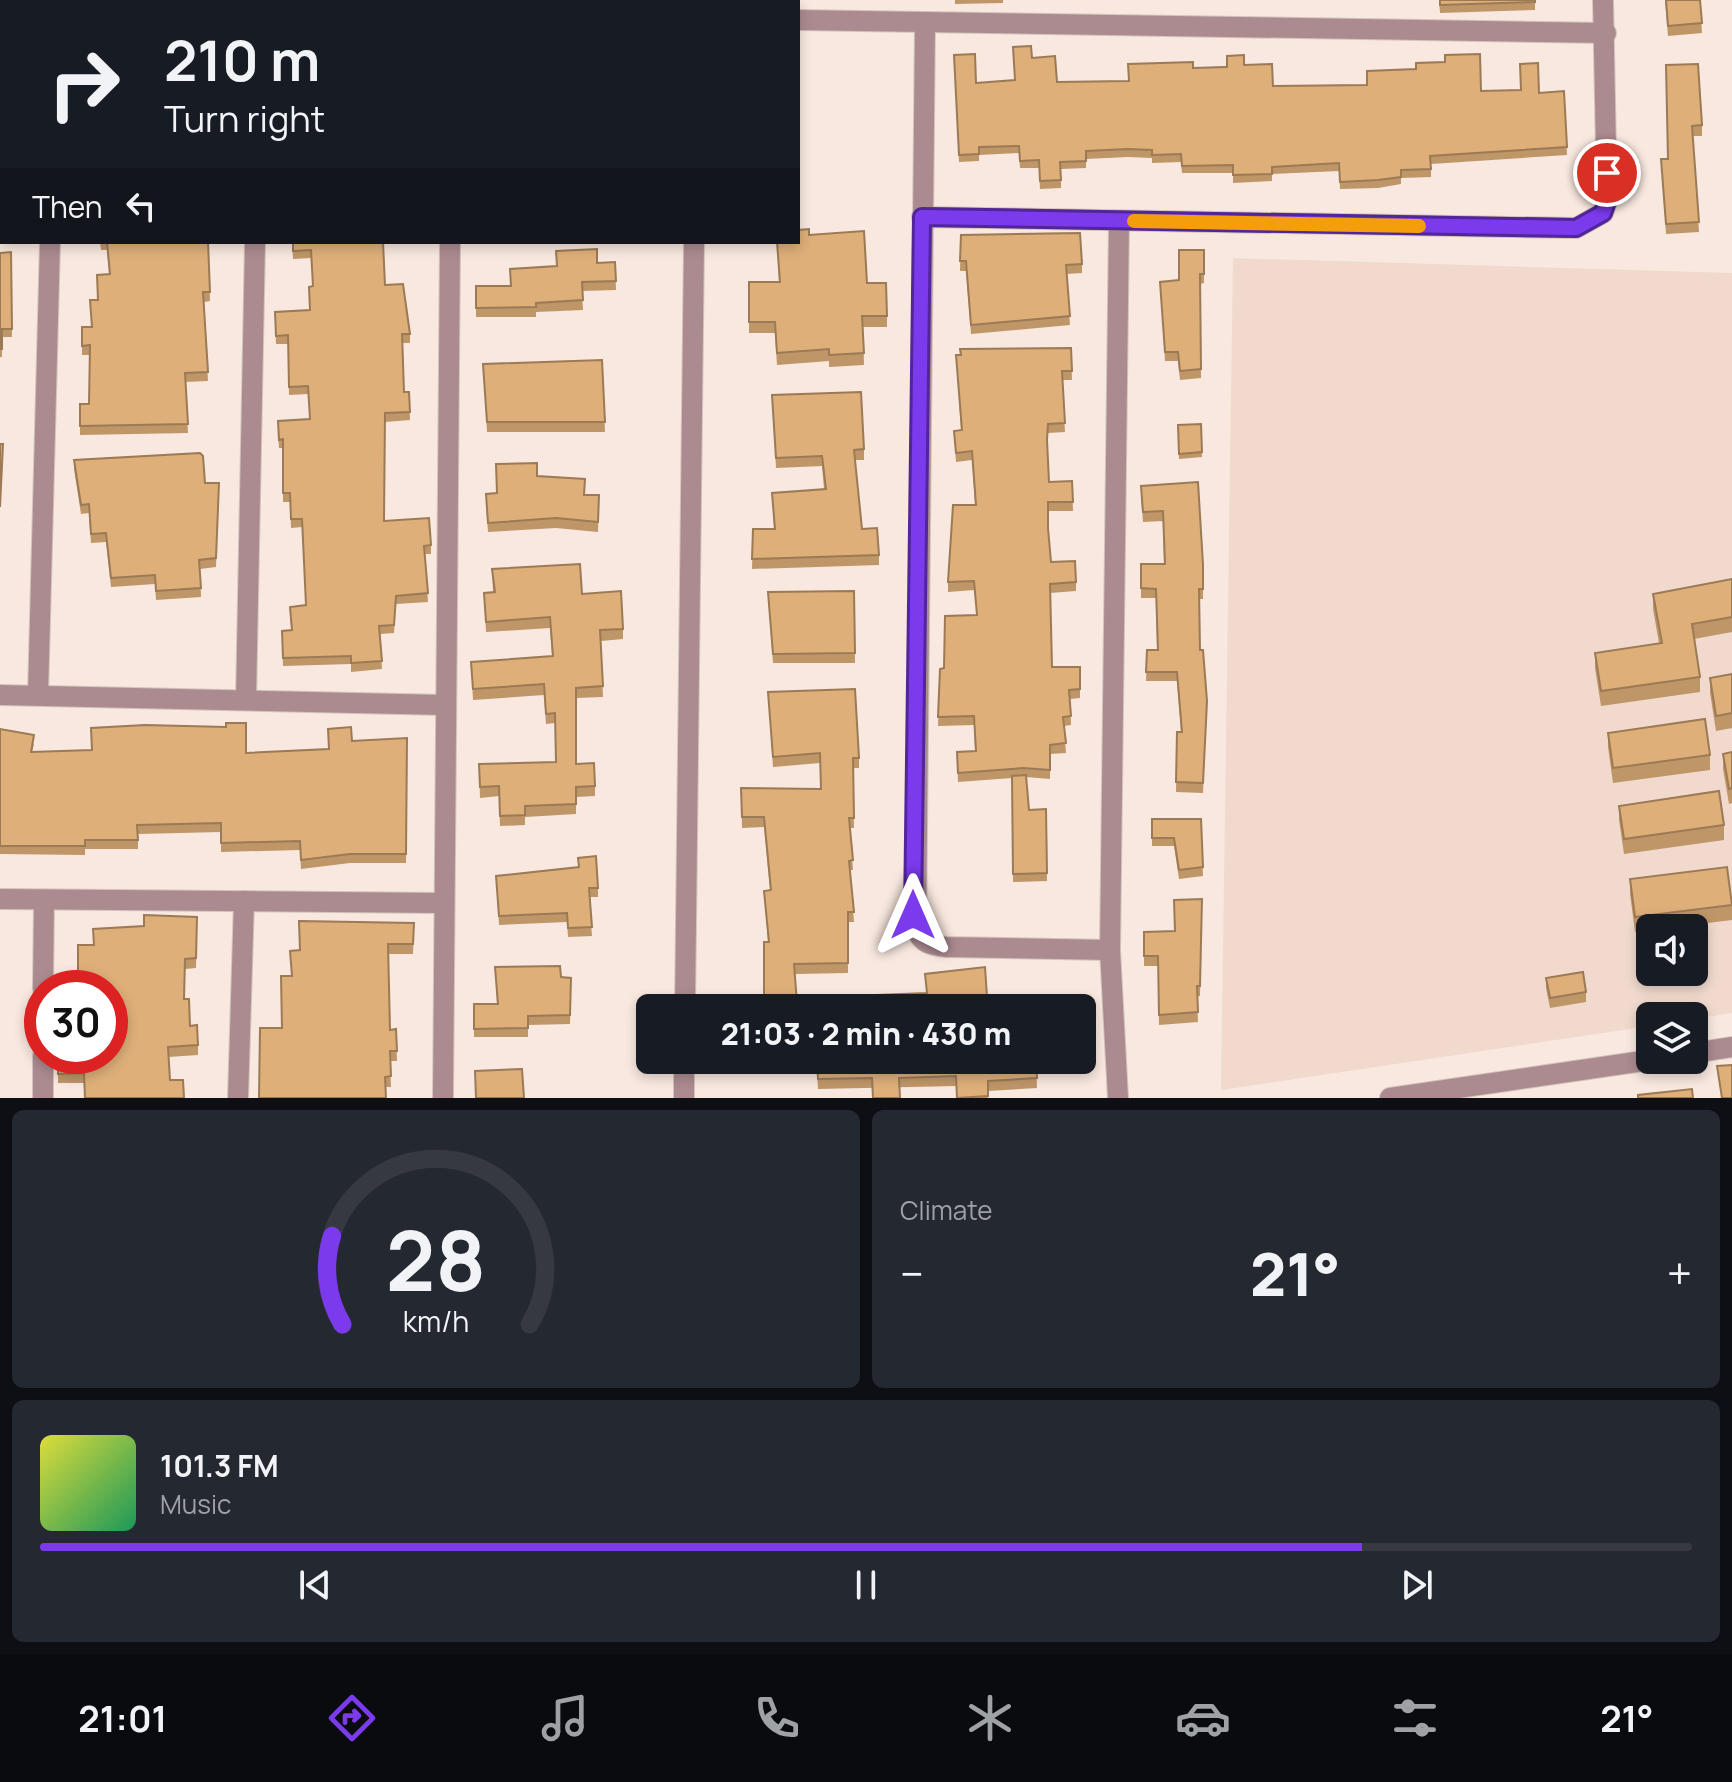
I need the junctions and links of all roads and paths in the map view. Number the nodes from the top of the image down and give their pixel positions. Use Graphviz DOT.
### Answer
graph roads {
  1 [pos="1603,0"];
  2 [pos="800,20"];
  3 [pos="925,22"];
  4 [pos="1606,33"];
  5 [pos="922,217"];
  6 [pos="1119,221"];
  7 [pos="50,244"];
  8 [pos="255,244"];
  9 [pos="450,244"];
  10 [pos="694,244"];
  11 [pos="0,695"];
  12 [pos="38,695"];
  13 [pos="246,700"];
  14 [pos="445,705"];
  15 [pos="0,899"];
  16 [pos="44,900"];
  17 [pos="244,901"];
  18 [pos="442,903"];
  19 [pos="1110,950"];
  20 [pos="43,970"];
  21 [pos="685,994"];
  22 [pos="1732,1047"];
  23 [pos="1708,1051"];
  24 [pos="1636,1063"];
  25 [pos="43,1074"];
  26 [pos="684,1074"];
  27 [pos="1505,1090"];
  28 [pos="43,1098"];
  29 [pos="238,1098"];
  30 [pos="443,1098"];
  31 [pos="684,1098"];
  32 [pos="1118,1098"];
  33 [pos="1390,1098"];
  1 -- 4 [label="street"];
  2 -- 3 [label="street"];
  3 -- 4 [label="street"];
  3 -- 5 [label="street"];
  4 -- 6 [label="street"];
  5 -- 6 [label="street"];
  5 -- 19 [label="street"];
  6 -- 19 [label="street"];
  7 -- 12 [label="street"];
  8 -- 13 [label="street"];
  9 -- 14 [label="street"];
  10 -- 21 [label="street"];
  11 -- 12 [label="street"];
  12 -- 13 [label="street"];
  13 -- 14 [label="street"];
  14 -- 18 [label="street"];
  15 -- 16 [label="street"];
  16 -- 17 [label="street"];
  16 -- 20 [label="street"];
  17 -- 18 [label="street"];
  17 -- 29 [label="street"];
  18 -- 30 [label="street"];
  19 -- 32 [label="street"];
  22 -- 23 [label="street"];
  24 -- 27 [label="street"];
  25 -- 28 [label="street"];
  26 -- 31 [label="street"];
  27 -- 33 [label="street"];
}
